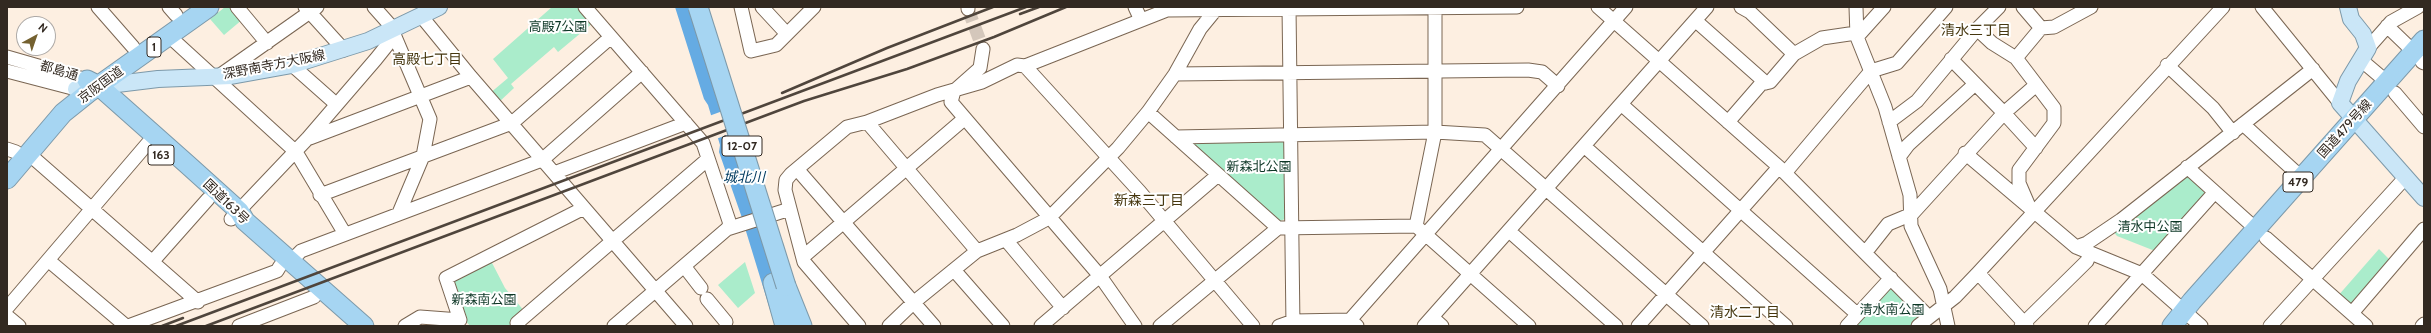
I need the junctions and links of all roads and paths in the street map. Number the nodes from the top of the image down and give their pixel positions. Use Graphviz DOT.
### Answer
graph roads {
  1 [pos="98,7"];
  2 [pos="209,7"];
  3 [pos="237,7"];
  4 [pos="374,7"];
  5 [pos="439,7"];
  6 [pos="586,7"];
  7 [pos="687,7"];
  8 [pos="698,7"];
  9 [pos="741,7"];
  10 [pos="762,7"];
  11 [pos="814,7"];
  12 [pos="1135,7"];
  13 [pos="1518,7"];
  14 [pos="1598,7"];
  15 [pos="1626,7"];
  16 [pos="1707,7"];
  17 [pos="1741,7"];
  18 [pos="1856,7"];
  19 [pos="1884,7"];
  20 [pos="1946,7"];
  21 [pos="1999,7"];
  22 [pos="2023,7"];
  23 [pos="2091,7"];
  24 [pos="2222,7"];
  25 [pos="2262,7"];
  26 [pos="2348,7"];
  27 [pos="2418,7"];
  28 [pos="1289,8"];
  29 [pos="1344,8"];
  30 [pos="1434,8"];
  31 [pos="311,9"];
  32 [pos="1216,9"];
  33 [pos="178,10"];
  34 [pos="422,17"];
  35 [pos="1141,20"];
  36 [pos="1614,21"];
  37 [pos="1696,21"];
  38 [pos="2387,26"];
  39 [pos="2041,28"];
  40 [pos="1977,29"];
  41 [pos="392,32"];
  42 [pos="787,34"];
  43 [pos="1856,35"];
  44 [pos="169,36"];
  45 [pos="611,37"];
  46 [pos="267,43"];
  47 [pos="133,47"];
  48 [pos="983,49"];
  49 [pos="344,50"];
  50 [pos="1794,54"];
  51 [pos="2365,54"];
  52 [pos="2422,55"];
  53 [pos="7,57"];
  54 [pos="2016,58"];
  55 [pos="1951,59"];
  56 [pos="1660,61"];
  57 [pos="292,65"];
  58 [pos="2167,65"];
  59 [pos="1025,66"];
  60 [pos="2312,69"];
  61 [pos="7,71"];
  62 [pos="1434,71"];
  63 [pos="1871,71"];
  64 [pos="642,72"];
  65 [pos="1291,73"];
  66 [pos="1175,74"];
  67 [pos="215,76"];
  68 [pos="471,77"];
  69 [pos="1766,83"];
  70 [pos="1975,84"];
  71 [pos="2036,85"];
  72 [pos="1558,86"];
  73 [pos="87,87"];
  74 [pos="2391,87"];
  75 [pos="954,91"];
  76 [pos="421,97"];
  77 [pos="2340,103"];
  78 [pos="336,104"];
  79 [pos="1622,104"];
  80 [pos="1148,112"];
  81 [pos="2004,113"];
  82 [pos="964,119"];
  83 [pos="867,122"];
  84 [pos="1728,122"];
  85 [pos="1889,122"];
  86 [pos="512,123"];
  87 [pos="686,123"];
  88 [pos="2359,123"];
  89 [pos="2424,127"];
  90 [pos="2238,128"];
  91 [pos="1435,132"];
  92 [pos="1291,135"];
  93 [pos="1176,137"];
  94 [pos="308,138"];
  95 [pos="148,143"];
  96 [pos="1584,146"];
  97 [pos="2036,148"];
  98 [pos="1501,149"];
  99 [pos="296,152"];
  100 [pos="1965,153"];
  101 [pos="15,154"];
  102 [pos="423,156"];
  103 [pos="1108,157"];
  104 [pos="1899,157"];
  105 [pos="708,158"];
  106 [pos="542,160"];
  107 [pos="2187,167"];
  108 [pos="906,168"];
  109 [pos="797,169"];
  110 [pos="1782,170"];
  111 [pos="554,173"];
  112 [pos="1218,175"];
  113 [pos="2302,178"];
  114 [pos="2406,178"];
  115 [pos="7,179"];
  116 [pos="1546,189"];
  117 [pos="2214,192"];
  118 [pos="2422,193"];
  119 [pos="320,195"];
  120 [pos="208,199"];
  121 [pos="92,208"];
  122 [pos="584,208"];
  123 [pos="784,210"];
  124 [pos="1740,210"];
  125 [pos="399,213"];
  126 [pos="2034,213"];
  127 [pos="1912,214"];
  128 [pos="235,215"];
  129 [pos="1049,218"];
  130 [pos="1165,220"];
  131 [pos="842,222"];
  132 [pos="731,228"];
  133 [pos="1278,228"];
  134 [pos="1292,228"];
  135 [pos="2424,229"];
  136 [pos="1421,230"];
  137 [pos="1509,230"];
  138 [pos="345,234"];
  139 [pos="2261,234"];
  140 [pos="1006,240"];
  141 [pos="613,241"];
  142 [pos="2076,247"];
  143 [pos="977,251"];
  144 [pos="1703,252"];
  145 [pos="1865,253"];
  146 [pos="2090,253"];
  147 [pos="804,256"];
  148 [pos="48,260"];
  149 [pos="152,261"];
  150 [pos="288,262"];
  151 [pos="684,266"];
  152 [pos="954,270"];
  153 [pos="1978,273"];
  154 [pos="1470,274"];
  155 [pos="2142,274"];
  156 [pos="1100,276"];
  157 [pos="2312,277"];
  158 [pos="1891,278"];
  159 [pos="1214,281"];
  160 [pos="656,291"];
  161 [pos="1666,294"];
  162 [pos="314,297"];
  163 [pos="198,302"];
  164 [pos="913,303"];
  165 [pos="1944,305"];
  166 [pos="7,308"];
  167 [pos="1063,308"];
  168 [pos="2352,313"];
  169 [pos="1857,314"];
  170 [pos="7,316"];
  171 [pos="1930,317"];
  172 [pos="2191,321"];
  173 [pos="726,322"];
  174 [pos="1428,322"];
  175 [pos="1293,323"];
  176 [pos="1353,323"];
  177 [pos="2024,325"];
  178 [pos="19,326"];
  179 [pos="127,326"];
  180 [pos="239,326"];
  181 [pos="347,326"];
  182 [pos="356,326"];
  183 [pos="364,326"];
  184 [pos="372,326"];
  185 [pos="405,326"];
  186 [pos="519,326"];
  187 [pos="614,326"];
  188 [pos="686,326"];
  189 [pos="785,326"];
  190 [pos="802,326"];
  191 [pos="859,326"];
  192 [pos="889,326"];
  193 [pos="934,326"];
  194 [pos="1003,326"];
  195 [pos="1041,326"];
  196 [pos="1135,326"];
  197 [pos="1160,326"];
  198 [pos="1253,326"];
  199 [pos="1279,326"];
  200 [pos="1442,326"];
  201 [pos="1529,326"];
  202 [pos="1616,326"];
  203 [pos="1638,326"];
  204 [pos="1702,326"];
  205 [pos="1786,326"];
  206 [pos="1847,326"];
  207 [pos="1918,326"];
  208 [pos="1948,326"];
  209 [pos="2095,326"];
  210 [pos="2172,326"];
  211 [pos="2270,326"];
  212 [pos="2366,326"];
  1 -- 47 [label="street"];
  2 -- 44 [label="highway, 京阪国道 / 1"];
  3 -- 46 [label="street"];
  4 -- 41 [label="street"];
  5 -- 34 [label="main road, 深野南寺方大阪線"];
  6 -- 45 [label="street"];
  7 -- 189 [label="highway"];
  8 -- 190 [label="highway, 12-07, bridge"];
  9 -- 42 [label="street"];
  10 -- 42 [label="street"];
  11 -- 42 [label="street"];
  12 -- 35 [label="street"];
  13 -- 30 [label="street"];
  14 -- 36 [label="street"];
  15 -- 36 [label="street"];
  16 -- 37 [label="street"];
  17 -- 50 [label="street"];
  18 -- 43 [label="street"];
  19 -- 43 [label="street"];
  20 -- 63 [label="street"];
  21 -- 40 [label="street"];
  22 -- 39 [label="street"];
  23 -- 39 [label="street"];
  24 -- 58 [label="street"];
  25 -- 60 [label="street"];
  26 -- 51 [label="main road"];
  27 -- 38 [label="street"];
  28 -- 29 [label="street"];
  28 -- 32 [label="street"];
  28 -- 65 [label="street"];
  29 -- 30 [label="street"];
  30 -- 62 [label="street"];
  31 -- 46 [label="street"];
  31 -- 49 [label="street"];
  32 -- 35 [label="street"];
  32 -- 66 [label="street"];
  33 -- 47 [label="highway, 京阪国道 / 1"];
  34 -- 41 [label="main road, 深野南寺方大阪線"];
  34 -- 68 [label="street"];
  35 -- 59 [label="street"];
  36 -- 56 [label="street"];
  36 -- 72 [label="street"];
  37 -- 56 [label="street"];
  37 -- 69 [label="street"];
  38 -- 51 [label="street"];
  38 -- 52 [label="street"];
  39 -- 54 [label="street"];
  40 -- 54 [label="street"];
  40 -- 55 [label="street"];
  41 -- 49 [label="main road, 深野南寺方大阪線"];
  41 -- 76 [label="street"];
  41 -- 78 [label="street"];
  43 -- 50 [label="street"];
  43 -- 63 [label="street"];
  44 -- 67 [label="street"];
  44 -- 73 [label="highway, 京阪国道 / 1"];
  45 -- 64 [label="street"];
  45 -- 86 [label="street"];
  46 -- 67 [label="street"];
  47 -- 73 [label="highway, 京阪国道 / 1"];
  48 -- 75 [label="street"];
  49 -- 57 [label="main road, 深野南寺方大阪線"];
  50 -- 69 [label="street"];
  51 -- 74 [label="street"];
  51 -- 77 [label="main road"];
  52 -- 74 [label="highway, 国道479号線 / 479"];
  53 -- 73 [label="street, 都島通"];
  54 -- 71 [label="street"];
  55 -- 70 [label="street"];
  55 -- 85 [label="street"];
  56 -- 79 [label="street"];
  56 -- 84 [label="street"];
  57 -- 67 [label="main road, 深野南寺方大阪線"];
  57 -- 78 [label="street"];
  58 -- 90 [label="street"];
  58 -- 126 [label="street"];
  59 -- 75 [label="street"];
  59 -- 103 [label="street"];
  60 -- 77 [label="street"];
  60 -- 90 [label="street"];
  61 -- 73 [label="street, 都島通"];
  62 -- 65 [label="street"];
  62 -- 72 [label="street"];
  62 -- 91 [label="street"];
  63 -- 85 [label="street"];
  63 -- 110 [label="street"];
  64 -- 87 [label="street"];
  64 -- 106 [label="street"];
  65 -- 66 [label="street"];
  65 -- 92 [label="street"];
  66 -- 80 [label="street"];
  67 -- 73 [label="main road, 深野南寺方大阪線"];
  67 -- 99 [label="street"];
  68 -- 76 [label="street"];
  68 -- 86 [label="street"];
  69 -- 84 [label="street"];
  70 -- 81 [label="street"];
  70 -- 104 [label="street"];
  71 -- 81 [label="street"];
  71 -- 97 [label="street"];
  72 -- 98 [label="street"];
  73 -- 95 [label="highway, 国道163号 / 163"];
  73 -- 101 [label="highway, 京阪国道 / 1"];
  73 -- 128 [label="highway, 国道163号 / 163"];
  74 -- 88 [label="highway, 国道479号線 / 479"];
  74 -- 89 [label="street"];
  75 -- 82 [label="street"];
  75 -- 83 [label="street"];
  76 -- 94 [label="street"];
  76 -- 102 [label="street"];
  77 -- 88 [label="main road"];
  78 -- 94 [label="street"];
  79 -- 96 [label="street"];
  79 -- 124 [label="street"];
  80 -- 93 [label="street"];
  80 -- 103 [label="street"];
  81 -- 97 [label="street"];
  81 -- 100 [label="street"];
  82 -- 108 [label="street"];
  82 -- 129 [label="street"];
  83 -- 108 [label="street"];
  83 -- 109 [label="street"];
  84 -- 110 [label="street"];
  85 -- 104 [label="street"];
  86 -- 102 [label="street"];
  86 -- 106 [label="street"];
  87 -- 105 [label="street"];
  87 -- 111 [label="street"];
  88 -- 113 [label="highway, 国道479号線 / 479"];
  88 -- 114 [label="main road"];
  88 -- 139 [label="highway, 国道479号線 / 479"];
  90 -- 107 [label="street"];
  90 -- 113 [label="street"];
  91 -- 92 [label="street"];
  91 -- 98 [label="street"];
  91 -- 136 [label="street"];
  92 -- 93 [label="street"];
  92 -- 134 [label="street"];
  93 -- 112 [label="street"];
  94 -- 99 [label="street"];
  95 -- 120 [label="highway, 国道163号 / 163"];
  95 -- 121 [label="street"];
  96 -- 116 [label="street"];
  96 -- 144 [label="street"];
  97 -- 126 [label="street"];
  98 -- 116 [label="street"];
  98 -- 136 [label="street"];
  99 -- 119 [label="street"];
  99 -- 128 [label="street"];
  100 -- 126 [label="street"];
  100 -- 127 [label="street"];
  101 -- 115 [label="highway, 京阪国道 / 1"];
  101 -- 121 [label="street"];
  102 -- 119 [label="street"];
  102 -- 125 [label="street"];
  103 -- 129 [label="street"];
  103 -- 130 [label="street"];
  104 -- 127 [label="street"];
  105 -- 132 [label="street"];
  105 -- 141 [label="street"];
  106 -- 111 [label="street"];
  106 -- 125 [label="street"];
  107 -- 117 [label="street"];
  107 -- 142 [label="street"];
  108 -- 131 [label="street"];
  108 -- 143 [label="street"];
  109 -- 123 [label="street"];
  109 -- 131 [label="street"];
  110 -- 124 [label="street"];
  110 -- 145 [label="street"];
  111 -- 122 [label="street"];
  112 -- 130 [label="street"];
  112 -- 133 [label="street"];
  113 -- 139 [label="highway, 国道479号線 / 479"];
  114 -- 118 [label="main road"];
  114 -- 157 [label="street"];
  116 -- 137 [label="street"];
  116 -- 161 [label="street"];
  117 -- 139 [label="street"];
  117 -- 155 [label="street"];
  119 -- 138 [label="street"];
  120 -- 128 [label="highway, 国道163号 / 163"];
  120 -- 149 [label="street"];
  121 -- 148 [label="street"];
  121 -- 149 [label="street"];
  122 -- 141 [label="street"];
  122 -- 185 [label="street"];
  123 -- 132 [label="street"];
  123 -- 147 [label="street"];
  124 -- 144 [label="street"];
  124 -- 169 [label="street"];
  125 -- 138 [label="street"];
  126 -- 142 [label="street"];
  126 -- 153 [label="street"];
  127 -- 145 [label="street"];
  127 -- 165 [label="street"];
  128 -- 150 [label="highway, 163"];
  128 -- 182 [label="highway, 国道163号 / 163"];
  128 -- 183 [label="highway, 国道163号 / 163"];
  129 -- 140 [label="street"];
  129 -- 156 [label="street"];
  130 -- 156 [label="street"];
  130 -- 159 [label="street"];
  131 -- 147 [label="street"];
  131 -- 164 [label="street"];
  132 -- 151 [label="street"];
  133 -- 134 [label="street"];
  133 -- 159 [label="street"];
  134 -- 136 [label="street"];
  134 -- 175 [label="street"];
  135 -- 168 [label="street"];
  136 -- 154 [label="street"];
  136 -- 176 [label="street"];
  137 -- 154 [label="street"];
  137 -- 202 [label="street"];
  138 -- 150 [label="street"];
  139 -- 157 [label="street"];
  139 -- 172 [label="highway, 国道479号線 / 479"];
  140 -- 143 [label="street"];
  140 -- 167 [label="street"];
  141 -- 160 [label="street"];
  141 -- 186 [label="street"];
  142 -- 146 [label="street"];
  143 -- 152 [label="street"];
  144 -- 161 [label="street"];
  144 -- 205 [label="street"];
  145 -- 158 [label="street"];
  146 -- 155 [label="street"];
  146 -- 177 [label="street"];
  147 -- 191 [label="street"];
  148 -- 166 [label="street"];
  148 -- 179 [label="street"];
  149 -- 163 [label="street"];
  150 -- 162 [label="highway, 163"];
  150 -- 163 [label="street"];
  150 -- 184 [label="highway, 163"];
  151 -- 160 [label="street"];
  151 -- 173 [label="street"];
  152 -- 164 [label="street"];
  152 -- 194 [label="street"];
  153 -- 165 [label="street"];
  153 -- 177 [label="street"];
  154 -- 174 [label="street"];
  154 -- 201 [label="street"];
  155 -- 172 [label="street"];
  155 -- 209 [label="street"];
  156 -- 167 [label="street"];
  156 -- 196 [label="street"];
  157 -- 168 [label="street"];
  157 -- 211 [label="street"];
  158 -- 169 [label="street"];
  158 -- 171 [label="street"];
  159 -- 197 [label="street"];
  159 -- 198 [label="street"];
  160 -- 187 [label="street"];
  160 -- 188 [label="street"];
  161 -- 203 [label="street"];
  161 -- 204 [label="street"];
  162 -- 180 [label="street"];
  162 -- 181 [label="highway, 163"];
  163 -- 179 [label="street"];
  164 -- 192 [label="street"];
  164 -- 193 [label="street"];
  165 -- 171 [label="street"];
  165 -- 208 [label="street"];
  167 -- 195 [label="street"];
  168 -- 212 [label="street"];
  169 -- 206 [label="street"];
  170 -- 178 [label="street"];
  171 -- 207 [label="street"];
  172 -- 210 [label="highway, 国道479号線 / 479"];
  174 -- 200 [label="street"];
  175 -- 176 [label="street"];
  175 -- 199 [label="street"];
}
